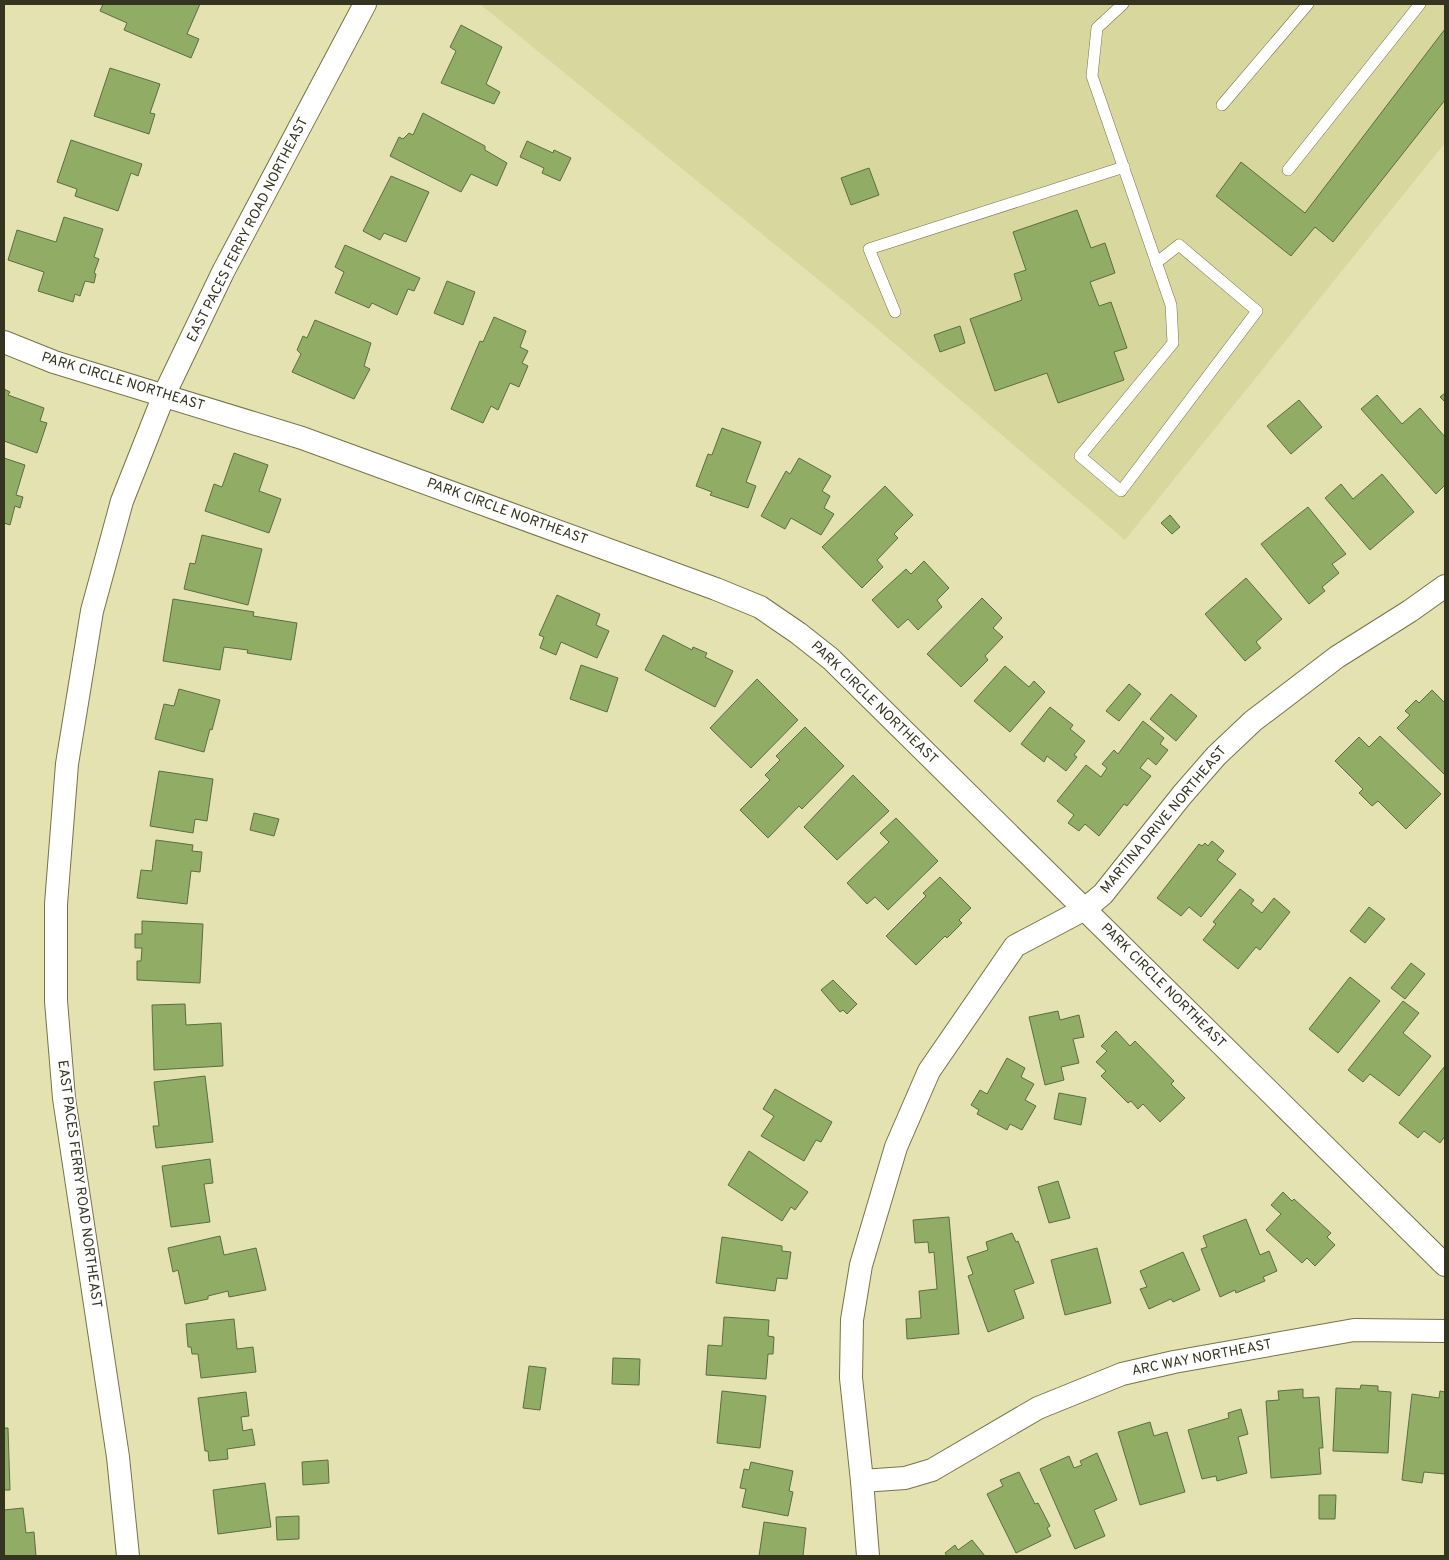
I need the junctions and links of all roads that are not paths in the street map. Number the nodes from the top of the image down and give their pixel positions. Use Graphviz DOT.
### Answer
graph roads {
  1 [pos="365,4"];
  2 [pos="1123,4"];
  3 [pos="1308,4"];
  4 [pos="1420,4"];
  5 [pos="1222,105"];
  6 [pos="1124,167"];
  7 [pos="1288,170"];
  8 [pos="1156,263"];
  9 [pos="895,312"];
  10 [pos="4,342"];
  11 [pos="164,395"];
  12 [pos="1445,586"];
  13 [pos="1085,909"];
  14 [pos="1445,1265"];
  15 [pos="1445,1331"];
  16 [pos="862,1481"];
  17 [pos="128,1556"];
  18 [pos="868,1556"];
  1 -- 11 [label="street, EAST PACES FERRY ROAD NORTHEAST"];
  2 -- 6 [label="lane"];
  3 -- 5 [label="lane"];
  4 -- 7 [label="lane"];
  6 -- 8 [label="lane"];
  6 -- 9 [label="lane"];
  8 -- 8 [label="lane"];
  10 -- 11 [label="street, PARK CIRCLE NORTHEAST"];
  11 -- 13 [label="street, PARK CIRCLE NORTHEAST"];
  11 -- 17 [label="street, EAST PACES FERRY ROAD NORTHEAST"];
  12 -- 13 [label="street, MARTINA DRIVE NORTHEAST"];
  13 -- 14 [label="street, PARK CIRCLE NORTHEAST"];
  13 -- 16 [label="street, MARTINA DRIVE NORTHEAST"];
  15 -- 16 [label="street, ARC WAY NORTHEAST"];
  16 -- 18 [label="street, MARTINA DRIVE NORTHEAST"];
}
